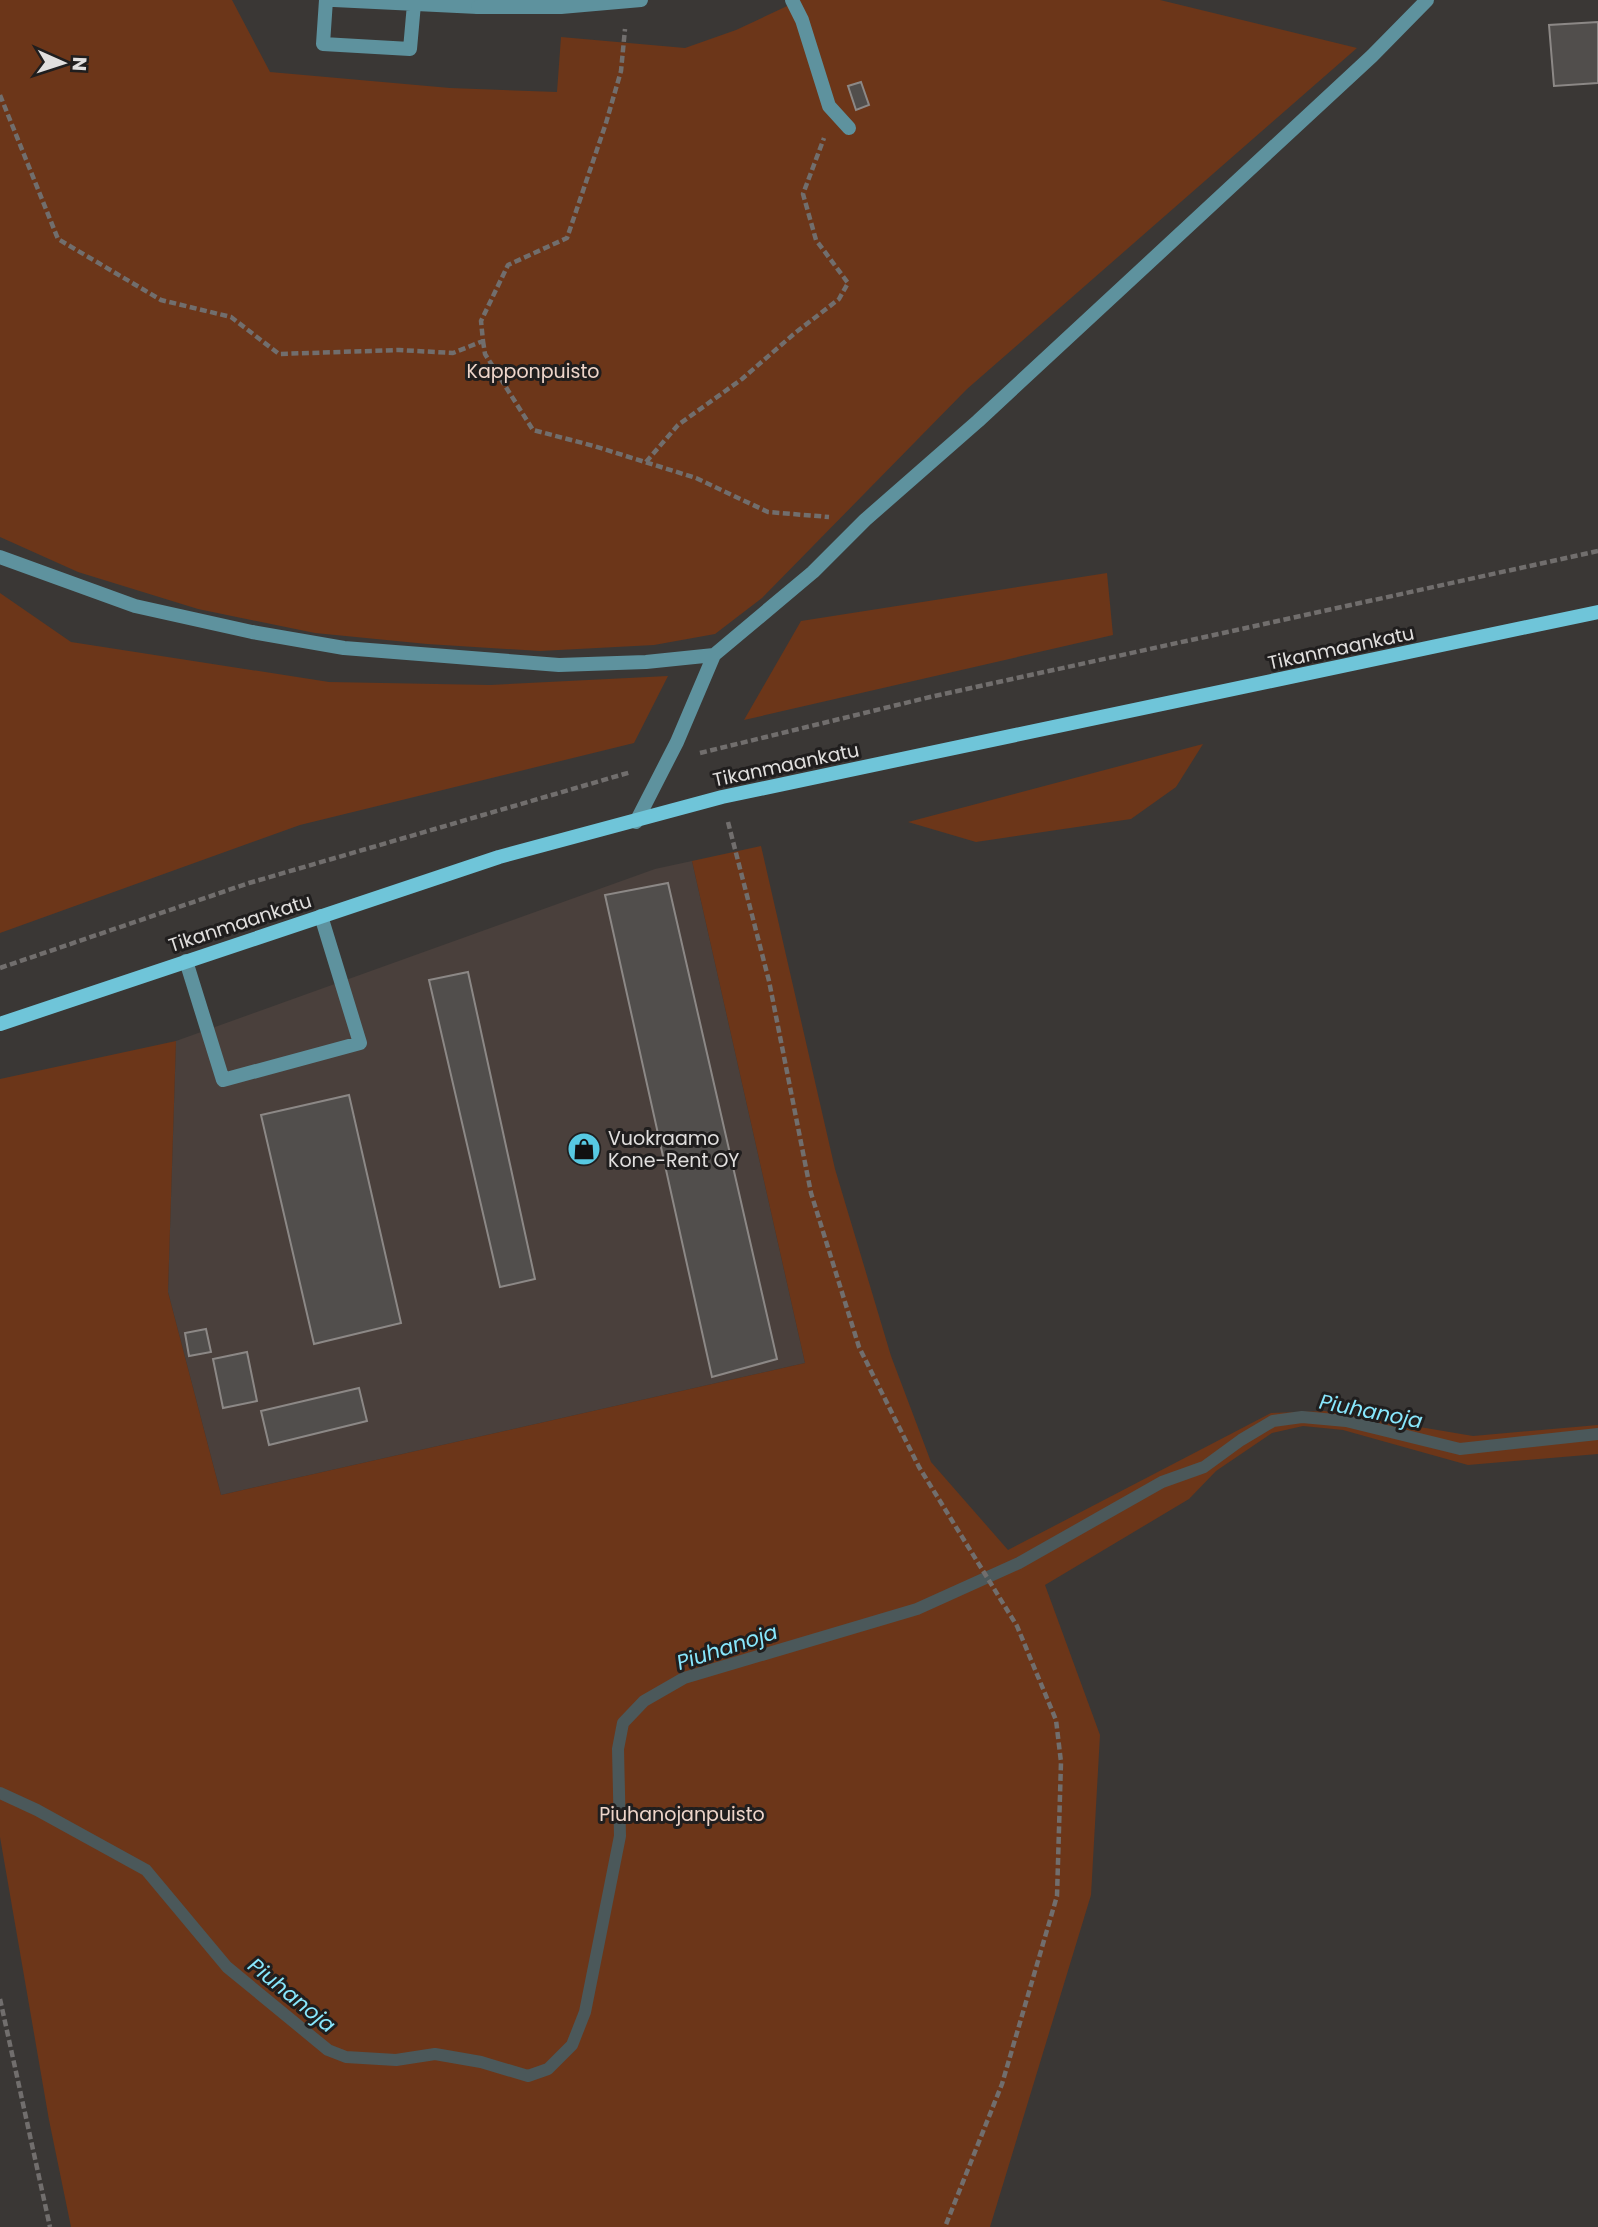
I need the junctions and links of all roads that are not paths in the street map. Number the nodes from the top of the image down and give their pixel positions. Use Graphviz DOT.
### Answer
graph roads {
  1 [pos="326,0"];
  2 [pos="334,0"];
  3 [pos="793,0"];
  4 [pos="1427,0"];
  5 [pos="634,1"];
  6 [pos="561,3"];
  7 [pos="414,4"];
  8 [pos="479,4"];
  9 [pos="849,128"];
  10 [pos="0,557"];
  11 [pos="1598,612"];
  12 [pos="714,655"];
  13 [pos="636,822"];
  14 [pos="321,916"];
  15 [pos="186,961"];
  16 [pos="0,1024"];
  1 -- 7 [label="street"];
  2 -- 7 [label="street"];
  3 -- 9 [label="street"];
  4 -- 12 [label="street"];
  5 -- 6 [label="street"];
  6 -- 8 [label="street"];
  7 -- 8 [label="street"];
  10 -- 12 [label="street"];
  11 -- 13 [label="street, Tikanmaankatu"];
  12 -- 13 [label="street"];
  13 -- 14 [label="street, Tikanmaankatu"];
  14 -- 15 [label="street, Tikanmaankatu"];
  14 -- 15 [label="street"];
  15 -- 16 [label="street, Tikanmaankatu"];
}
